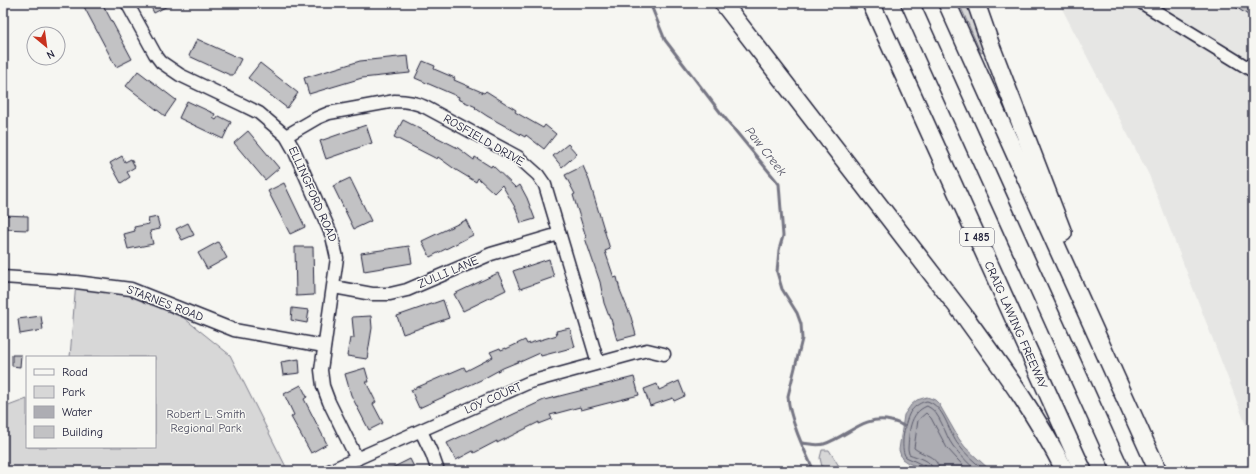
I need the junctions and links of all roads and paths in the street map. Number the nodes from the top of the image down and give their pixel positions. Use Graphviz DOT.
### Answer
graph roads {
  1 [pos="128,3"];
  2 [pos="723,3"];
  3 [pos="864,3"];
  4 [pos="871,3"];
  5 [pos="910,3"];
  6 [pos="947,3"];
  7 [pos="976,3"];
  8 [pos="1142,3"];
  9 [pos="1253,71"];
  10 [pos="922,116"];
  11 [pos="286,136"];
  12 [pos="559,234"];
  13 [pos="3,277"];
  14 [pos="334,287"];
  15 [pos="1096,333"];
  16 [pos="324,346"];
  17 [pos="664,354"];
  18 [pos="598,363"];
  19 [pos="421,431"];
  20 [pos="357,458"];
  21 [pos="329,471"];
  22 [pos="438,471"];
  23 [pos="1065,471"];
  24 [pos="1083,471"];
  25 [pos="1121,471"];
  26 [pos="1158,471"];
  1 -- 11 [label="street, ELLINGFORD ROAD"];
  2 -- 23 [label="highway"];
  3 -- 10 [label="highway"];
  4 -- 10 [label="highway, CRAIG LAWING FREEWAY / I 485"];
  5 -- 25 [label="highway, I 485"];
  6 -- 15 [label="highway"];
  7 -- 15 [label="highway"];
  8 -- 9 [label="street"];
  10 -- 24 [label="highway, CRAIG LAWING FREEWAY / I 485"];
  11 -- 12 [label="street, ROSFIELD DRIVE"];
  11 -- 14 [label="street, ELLINGFORD ROAD"];
  12 -- 14 [label="street, ZULLI LANE"];
  12 -- 18 [label="street, ROSFIELD DRIVE"];
  13 -- 16 [label="street, STARNES ROAD"];
  14 -- 16 [label="street, ELLINGFORD ROAD"];
  15 -- 26 [label="highway"];
  16 -- 20 [label="street, ELLINGFORD ROAD"];
  17 -- 18 [label="street, LOY COURT"];
  18 -- 19 [label="street, LOY COURT"];
  19 -- 20 [label="street, LOY COURT"];
  19 -- 22 [label="street"];
  20 -- 21 [label="street, LOY COURT"];
}
